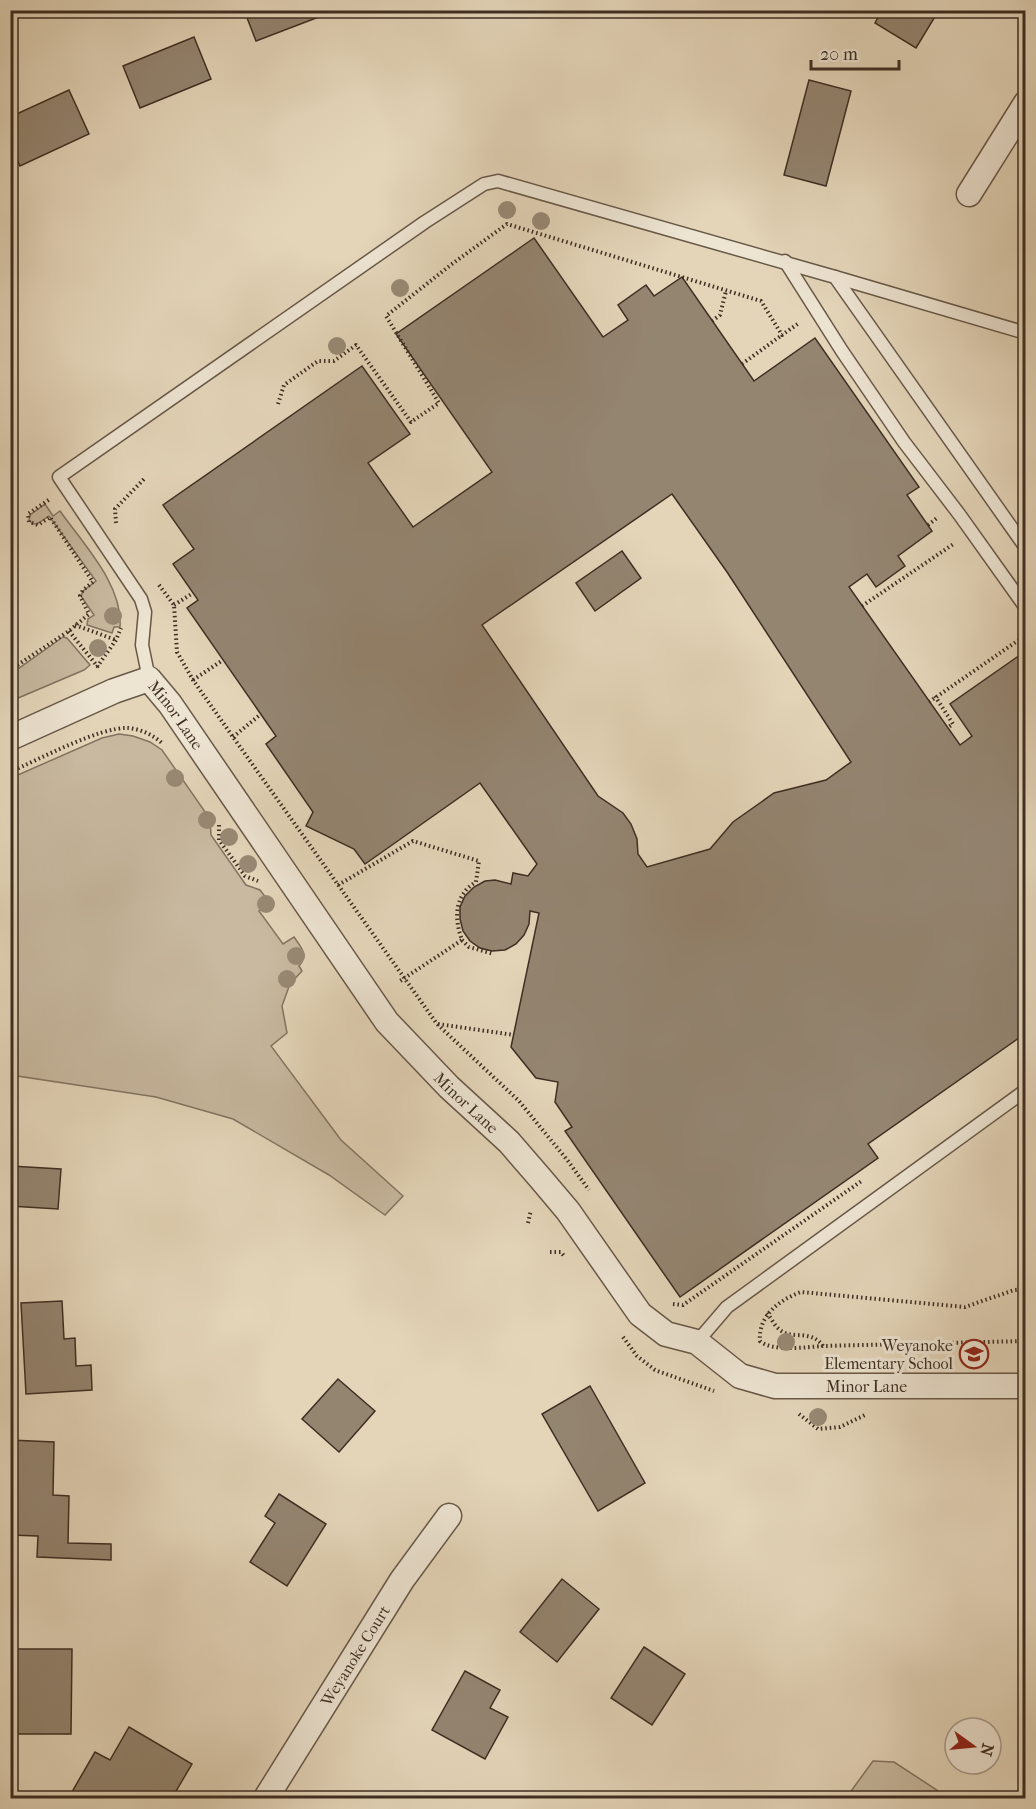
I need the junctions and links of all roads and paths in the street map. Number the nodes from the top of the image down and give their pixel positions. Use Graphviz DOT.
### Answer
graph roads {
  1 [pos="1026,103"];
  2 [pos="969,194"];
  3 [pos="785,261"];
  4 [pos="835,277"];
  5 [pos="726,291"];
  6 [pos="808,317"];
  7 [pos="712,321"];
  8 [pos="1026,333"];
  9 [pos="782,335"];
  10 [pos="742,364"];
  11 [pos="278,404"];
  12 [pos="52,498"];
  13 [pos="960,539"];
  14 [pos="1026,548"];
  15 [pos="194,593"];
  16 [pos="174,605"];
  17 [pos="862,606"];
  18 [pos="1026,608"];
  19 [pos="123,624"];
  20 [pos="75,625"];
  21 [pos="69,630"];
  22 [pos="1026,635"];
  23 [pos="116,640"];
  24 [pos="223,660"];
  25 [pos="10,669"];
  26 [pos="149,679"];
  27 [pos="935,696"];
  28 [pos="929,702"];
  29 [pos="261,714"];
  30 [pos="947,728"];
  31 [pos="233,737"];
  32 [pos="10,738"];
  33 [pos="165,745"];
  34 [pos="10,772"];
  35 [pos="219,823"];
  36 [pos="262,883"];
  37 [pos="338,885"];
  38 [pos="462,940"];
  39 [pos="494,954"];
  40 [pos="402,979"];
  41 [pos="437,1024"];
  42 [pos="514,1035"];
  43 [pos="1026,1090"];
  44 [pos="596,1200"];
  45 [pos="752,1257"];
  46 [pos="1026,1288"];
  47 [pos="668,1301"];
  48 [pos="767,1313"];
  49 [pos="1026,1341"];
  50 [pos="697,1342"];
  51 [pos="823,1346"];
  52 [pos="1026,1386"];
  53 [pos="448,1516"];
  54 [pos="266,1798"];
  1 -- 2 [label="street"];
  3 -- 4 [label="lane"];
  3 -- 18 [label="lane"];
  3 -- 26 [label="lane"];
  4 -- 8 [label="lane"];
  4 -- 14 [label="lane"];
  5 -- 7 [label="path"];
  5 -- 9 [label="path"];
  5 -- 11 [label="path"];
  6 -- 9 [label="path"];
  9 -- 10 [label="path"];
  12 -- 20 [label="path"];
  13 -- 17 [label="path"];
  15 -- 16 [label="path"];
  19 -- 23 [label="path"];
  20 -- 21 [label="path"];
  20 -- 23 [label="path"];
  21 -- 23 [label="path"];
  21 -- 25 [label="path"];
  22 -- 27 [label="path"];
  24 -- 31 [label="path"];
  26 -- 32 [label="street, Minor Lane"];
  26 -- 50 [label="street, Minor Lane"];
  27 -- 28 [label="path"];
  27 -- 30 [label="path"];
  29 -- 31 [label="path"];
  31 -- 37 [label="path"];
  33 -- 34 [label="path"];
  35 -- 36 [label="path"];
  37 -- 38 [label="path"];
  37 -- 40 [label="path"];
  38 -- 39 [label="path"];
  38 -- 40 [label="path"];
  40 -- 41 [label="path"];
  41 -- 42 [label="path"];
  41 -- 44 [label="path"];
  43 -- 50 [label="lane"];
  45 -- 47 [label="path"];
  46 -- 48 [label="path"];
  48 -- 51 [label="path"];
  48 -- 51 [label="path"];
  49 -- 51 [label="path"];
  50 -- 52 [label="street, Minor Lane"];
  53 -- 54 [label="street, Weyanoke Court"];
}
